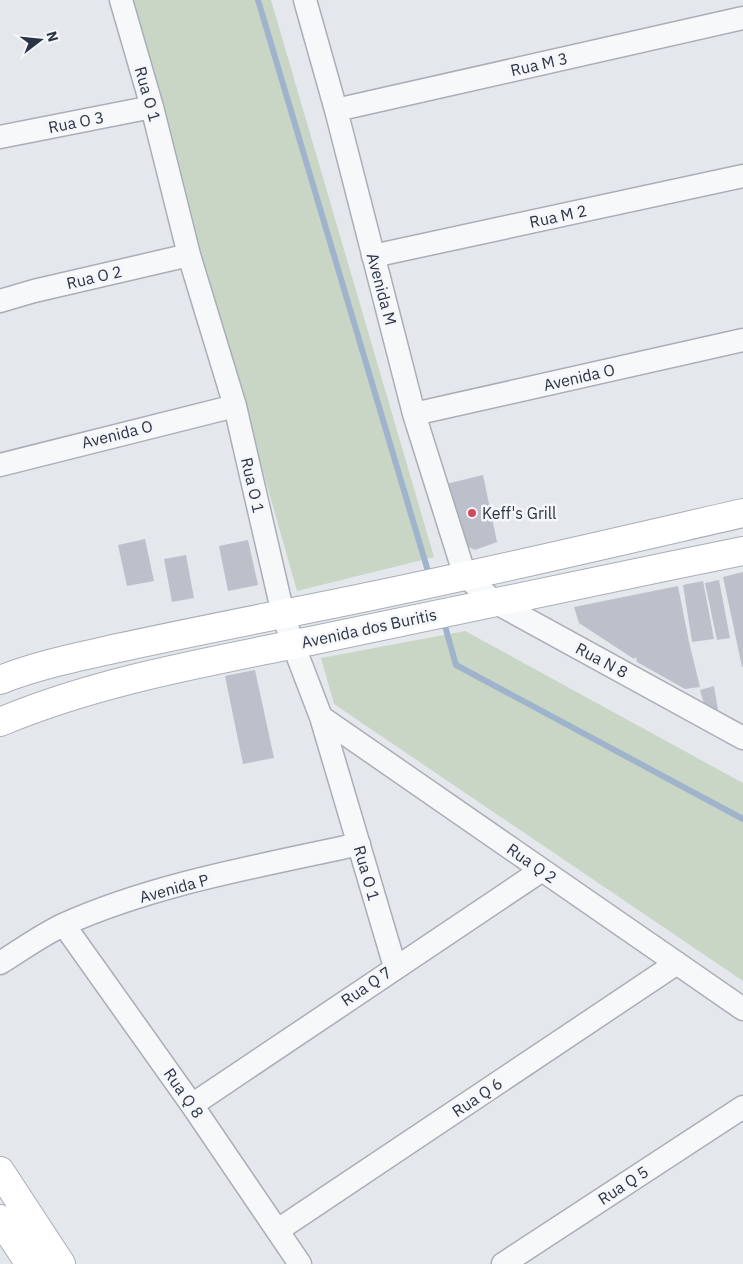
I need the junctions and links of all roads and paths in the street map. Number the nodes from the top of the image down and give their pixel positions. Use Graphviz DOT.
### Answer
graph roads {
  1 [pos="121,0"];
  2 [pos="305,0"];
  3 [pos="743,18"];
  4 [pos="152,106"];
  5 [pos="336,110"];
  6 [pos="0,137"];
  7 [pos="743,176"];
  8 [pos="190,255"];
  9 [pos="373,256"];
  10 [pos="0,301"];
  11 [pos="743,340"];
  12 [pos="235,406"];
  13 [pos="414,414"];
  14 [pos="0,465"];
  15 [pos="743,513"];
  16 [pos="743,551"];
  17 [pos="455,578"];
  18 [pos="495,602"];
  19 [pos="283,614"];
  20 [pos="292,644"];
  21 [pos="0,680"];
  22 [pos="321,717"];
  23 [pos="0,722"];
  24 [pos="738,730"];
  25 [pos="359,844"];
  26 [pos="542,870"];
  27 [pos="64,925"];
  28 [pos="0,963"];
  29 [pos="677,963"];
  30 [pos="395,967"];
  31 [pos="743,1009"];
  32 [pos="192,1105"];
  33 [pos="743,1106"];
  34 [pos="0,1171"];
  35 [pos="0,1219"];
  36 [pos="278,1230"];
  37 [pos="30,1264"];
  38 [pos="61,1264"];
  39 [pos="300,1264"];
  40 [pos="503,1264"];
  1 -- 4 [label="street, Rua O 1"];
  2 -- 5 [label="street, Avenida M"];
  3 -- 5 [label="street, Rua M 3"];
  4 -- 6 [label="street, Rua O 3"];
  4 -- 8 [label="street, Rua O 1"];
  5 -- 9 [label="street, Avenida M"];
  7 -- 9 [label="street, Rua M 2"];
  8 -- 10 [label="street, Rua O 2"];
  8 -- 12 [label="street, Rua O 1"];
  9 -- 13 [label="street, Avenida M"];
  11 -- 13 [label="street, Avenida O"];
  12 -- 14 [label="street, Avenida O"];
  12 -- 19 [label="street, Rua O 1"];
  13 -- 17 [label="street, Avenida M"];
  15 -- 17 [label="main road, Avenida dos Buritis"];
  16 -- 18 [label="main road, Avenida dos Buritis"];
  17 -- 18 [label="street, Rua N 8"];
  17 -- 19 [label="main road, Avenida dos Buritis"];
  18 -- 20 [label="main road, Avenida dos Buritis"];
  18 -- 24 [label="street, Rua N 8"];
  19 -- 20 [label="street, Rua O 1"];
  19 -- 21 [label="main road, Avenida dos Buritis"];
  20 -- 22 [label="street, Rua O 1"];
  20 -- 23 [label="main road, Avenida dos Buritis"];
  22 -- 25 [label="street, Rua O 1"];
  22 -- 26 [label="street, Rua Q 2"];
  25 -- 27 [label="street, Avenida P"];
  25 -- 30 [label="street, Rua O 1"];
  26 -- 29 [label="street, Rua Q 2"];
  26 -- 30 [label="street, Rua Q 7"];
  27 -- 28 [label="street, Avenida P"];
  27 -- 32 [label="street, Rua Q 8"];
  29 -- 31 [label="street, Rua Q 2"];
  29 -- 36 [label="street, Rua Q 6"];
  30 -- 32 [label="street, Rua Q 7"];
  32 -- 36 [label="street, Rua Q 8"];
  33 -- 40 [label="street, Rua Q 5"];
  34 -- 38 [label="main road"];
  35 -- 37 [label="main road"];
  36 -- 39 [label="street, Rua Q 8"];
}
